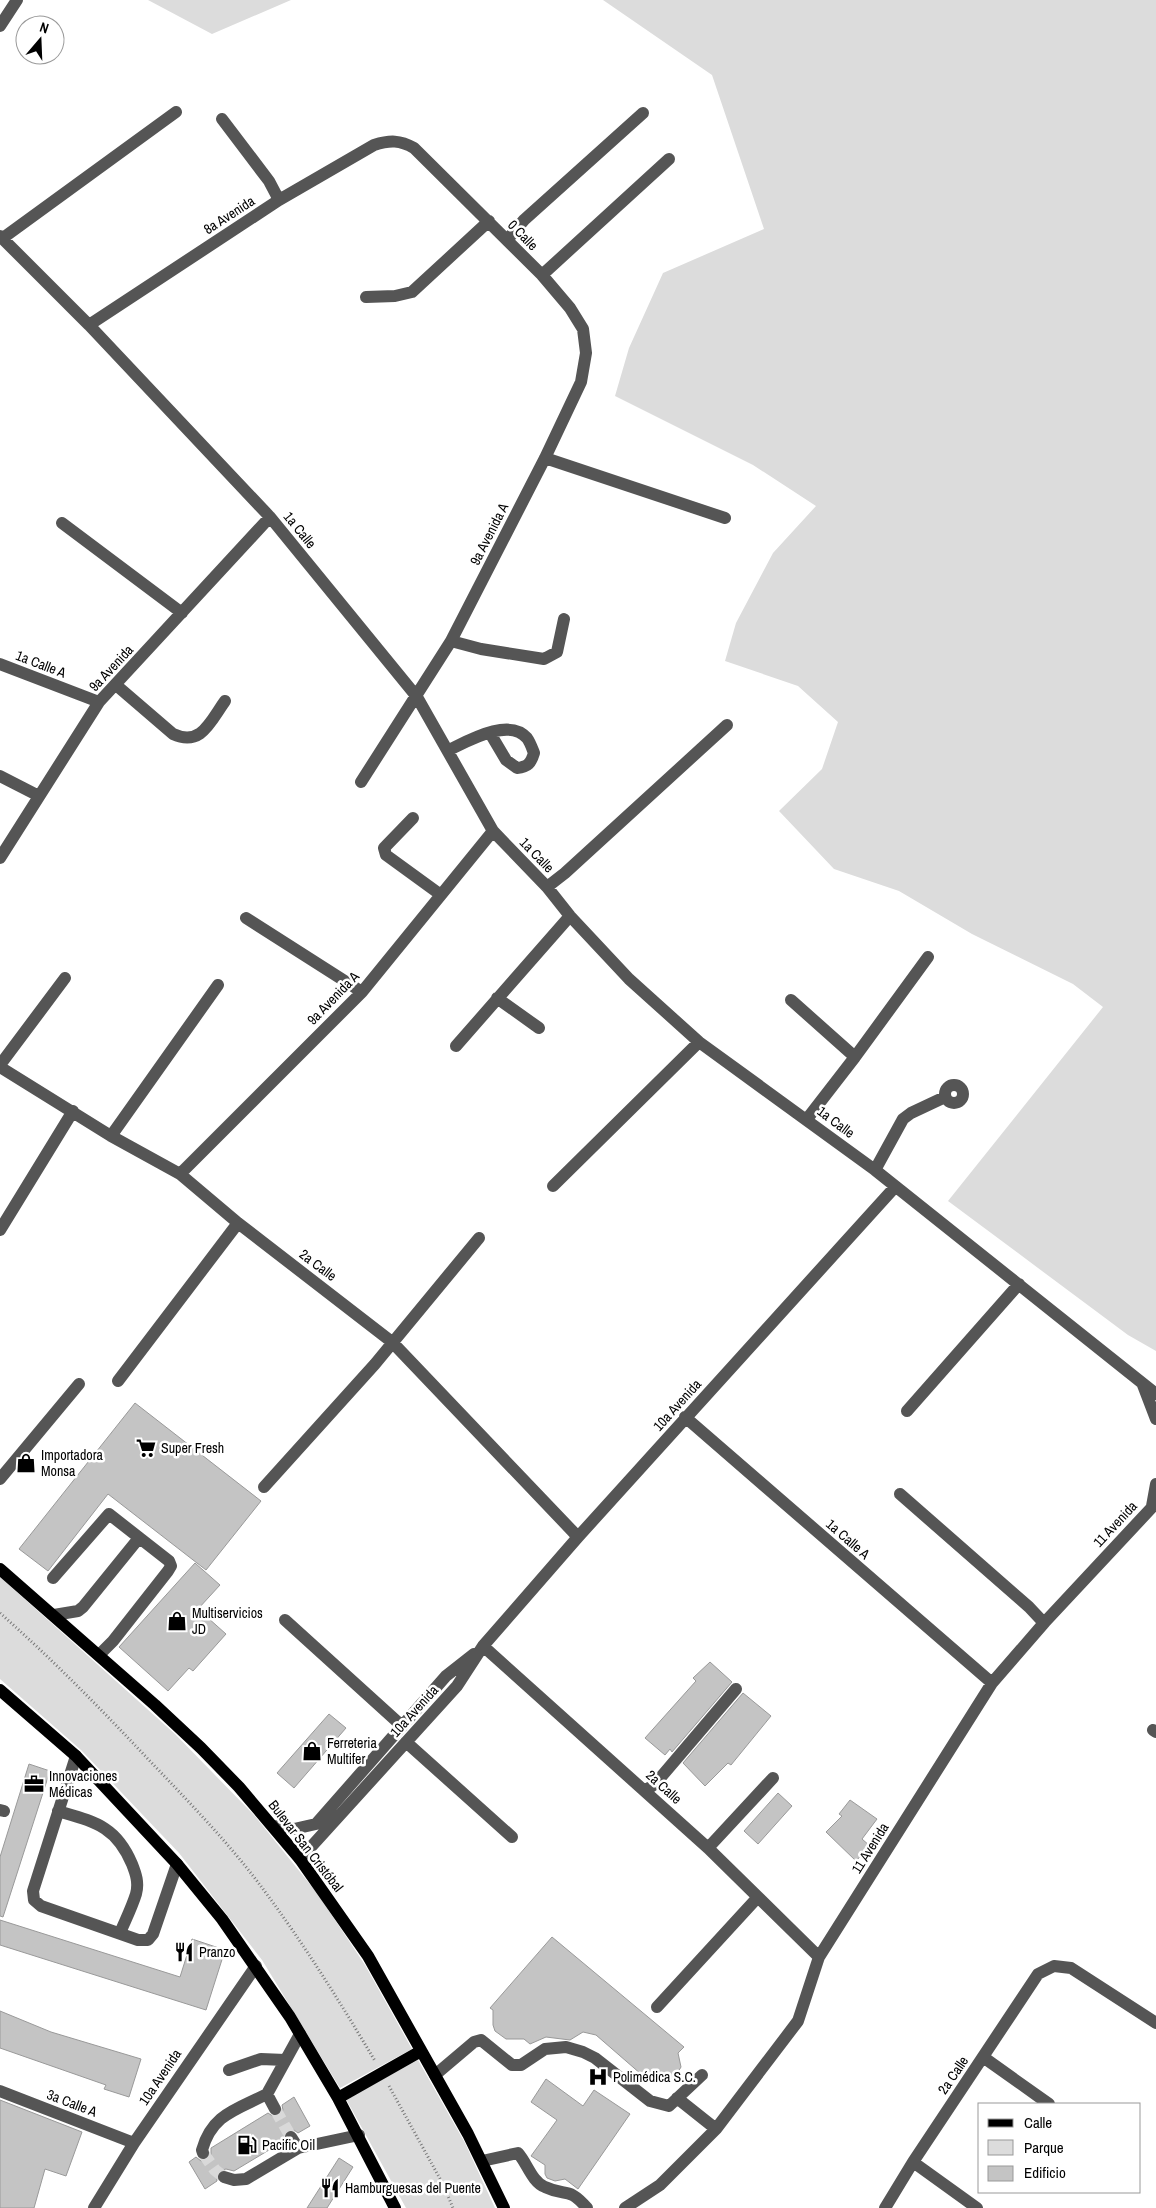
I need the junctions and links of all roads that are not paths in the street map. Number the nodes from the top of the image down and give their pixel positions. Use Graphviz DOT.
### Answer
graph roads {
  1 [pos="17,0"];
  2 [pos="0,26"];
  3 [pos="176,112"];
  4 [pos="644,113"];
  5 [pos="222,119"];
  6 [pos="391,140"];
  7 [pos="670,159"];
  8 [pos="279,200"];
  9 [pos="490,221"];
  10 [pos="1,237"];
  11 [pos="507,240"];
  12 [pos="542,275"];
  13 [pos="366,297"];
  14 [pos="89,325"];
  15 [pos="581,382"];
  16 [pos="545,458"];
  17 [pos="270,517"];
  18 [pos="726,518"];
  19 [pos="62,523"];
  20 [pos="182,613"];
  21 [pos="564,619"];
  22 [pos="451,641"];
  23 [pos="0,664"];
  24 [pos="116,685"];
  25 [pos="417,696"];
  26 [pos="225,701"];
  27 [pos="100,702"];
  28 [pos="727,725"];
  29 [pos="490,733"];
  30 [pos="449,750"];
  31 [pos="0,776"];
  32 [pos="361,782"];
  33 [pos="39,796"];
  34 [pos="413,818"];
  35 [pos="493,831"];
  36 [pos="0,858"];
  37 [pos="547,887"];
  38 [pos="441,895"];
  39 [pos="570,916"];
  40 [pos="246,918"];
  41 [pos="928,958"];
  42 [pos="65,978"];
  43 [pos="218,984"];
  44 [pos="362,992"];
  45 [pos="497,998"];
  46 [pos="791,1000"];
  47 [pos="539,1028"];
  48 [pos="699,1042"];
  49 [pos="456,1046"];
  50 [pos="855,1057"];
  51 [pos="0,1066"];
  52 [pos="945,1097"];
  53 [pos="73,1111"];
  54 [pos="807,1119"];
  55 [pos="112,1136"];
  56 [pos="875,1170"];
  57 [pos="180,1174"];
  58 [pos="553,1186"];
  59 [pos="895,1187"];
  60 [pos="238,1222"];
  61 [pos="0,1230"];
  62 [pos="479,1238"];
  63 [pos="1019,1284"];
  64 [pos="392,1342"];
  65 [pos="118,1381"];
  66 [pos="79,1384"];
  67 [pos="1143,1385"];
  68 [pos="1156,1394"];
  69 [pos="907,1411"];
  70 [pos="685,1417"];
  71 [pos="1156,1419"];
  72 [pos="0,1479"];
  73 [pos="1156,1484"];
  74 [pos="264,1487"];
  75 [pos="900,1494"];
  76 [pos="1154,1505"];
  77 [pos="578,1537"];
  78 [pos="139,1538"];
  79 [pos="0,1569"];
  80 [pos="53,1578"];
  81 [pos="54,1615"];
  82 [pos="285,1620"];
  83 [pos="1044,1622"];
  84 [pos="484,1646"];
  85 [pos="99,1655"];
  86 [pos="992,1683"];
  87 [pos="736,1689"];
  88 [pos="0,1690"];
  89 [pos="402,1726"];
  90 [pos="406,1742"];
  91 [pos="76,1756"];
  92 [pos="773,1778"];
  93 [pos="646,1790"];
  94 [pos="58,1810"];
  95 [pos="273,1826"];
  96 [pos="512,1837"];
  97 [pos="708,1848"];
  98 [pos="300,1859"];
  99 [pos="177,1864"];
  100 [pos="758,1897"];
  101 [pos="120,1934"];
  102 [pos="819,1957"];
  103 [pos="256,1966"];
  104 [pos="658,2007"];
  105 [pos="1156,2023"];
  106 [pos="300,2034"];
  107 [pos="421,2051"];
  108 [pos="982,2057"];
  109 [pos="286,2060"];
  110 [pos="229,2070"];
  111 [pos="435,2074"];
  112 [pos="702,2075"];
  113 [pos="0,2091"];
  114 [pos="267,2094"];
  115 [pos="338,2098"];
  116 [pos="677,2098"];
  117 [pos="1048,2103"];
  118 [pos="275,2109"];
  119 [pos="716,2129"];
  120 [pos="358,2135"];
  121 [pos="134,2142"];
  122 [pos="204,2153"];
  123 [pos="482,2161"];
  124 [pos="913,2162"];
  125 [pos="224,2177"];
  126 [pos="94,2208"];
  127 [pos="395,2208"];
  128 [pos="504,2208"];
  129 [pos="587,2208"];
  130 [pos="625,2208"];
  131 [pos="885,2208"];
  132 [pos="977,2208"];
  1 -- 2 [label="street"];
  3 -- 10 [label="street"];
  4 -- 11 [label="street"];
  5 -- 8 [label="street"];
  6 -- 8 [label="street, 8a Avenida"];
  6 -- 9 [label="street, 0 Calle"];
  7 -- 12 [label="street"];
  8 -- 14 [label="street, 8a Avenida"];
  9 -- 11 [label="street, 0 Calle"];
  9 -- 13 [label="street"];
  10 -- 14 [label="street, 1a Calle"];
  11 -- 12 [label="street, 0 Calle"];
  12 -- 15 [label="street, 0 Calle"];
  14 -- 17 [label="street, 1a Calle"];
  15 -- 16 [label="street, 9a Avenida A"];
  16 -- 18 [label="street"];
  16 -- 22 [label="street, 9a Avenida A"];
  17 -- 20 [label="street, 9a Avenida"];
  17 -- 25 [label="street, 1a Calle"];
  19 -- 20 [label="street"];
  20 -- 24 [label="street, 9a Avenida"];
  21 -- 22 [label="street"];
  22 -- 25 [label="street, 9a Avenida A"];
  23 -- 27 [label="street, 1a Calle A"];
  24 -- 26 [label="street"];
  24 -- 27 [label="street, 9a Avenida"];
  25 -- 30 [label="street, 1a Calle"];
  25 -- 32 [label="street, 9a Avenida A"];
  27 -- 33 [label="street, 9a Avenida"];
  28 -- 37 [label="street"];
  29 -- 30 [label="street"];
  30 -- 35 [label="street, 1a Calle"];
  31 -- 33 [label="street"];
  33 -- 36 [label="street, 9a Avenida"];
  34 -- 38 [label="street"];
  35 -- 37 [label="street, 1a Calle"];
  35 -- 38 [label="street, 9a Avenida A"];
  37 -- 39 [label="street, 1a Calle"];
  38 -- 44 [label="street, 9a Avenida A"];
  39 -- 45 [label="street"];
  39 -- 48 [label="street, 1a Calle"];
  40 -- 44 [label="street"];
  41 -- 50 [label="street"];
  42 -- 51 [label="street"];
  43 -- 55 [label="street"];
  44 -- 57 [label="street, 9a Avenida A"];
  45 -- 47 [label="street"];
  45 -- 49 [label="street"];
  46 -- 50 [label="street"];
  48 -- 54 [label="street, 1a Calle"];
  48 -- 58 [label="street"];
  50 -- 54 [label="street"];
  51 -- 53 [label="street, 2a Calle"];
  52 -- 56 [label="street"];
  53 -- 55 [label="street, 2a Calle"];
  53 -- 61 [label="street"];
  54 -- 56 [label="street, 1a Calle"];
  55 -- 57 [label="street, 2a Calle"];
  56 -- 59 [label="street, 1a Calle"];
  57 -- 60 [label="street, 2a Calle"];
  59 -- 63 [label="street, 1a Calle"];
  59 -- 70 [label="street, 10a Avenida"];
  60 -- 64 [label="street, 2a Calle"];
  60 -- 65 [label="street"];
  62 -- 64 [label="street"];
  63 -- 67 [label="street, 1a Calle"];
  63 -- 69 [label="street"];
  64 -- 74 [label="street"];
  64 -- 77 [label="street, 2a Calle"];
  66 -- 72 [label="street"];
  67 -- 68 [label="street, 1a Calle"];
  67 -- 71 [label="street"];
  70 -- 77 [label="street, 10a Avenida"];
  70 -- 86 [label="street, 1a Calle A"];
  73 -- 76 [label="street, 11 Avenida"];
  75 -- 83 [label="street"];
  76 -- 83 [label="street, 11 Avenida"];
  77 -- 84 [label="street, 10a Avenida"];
  78 -- 80 [label="street"];
  78 -- 81 [label="street"];
  78 -- 85 [label="street"];
  79 -- 81 [label="main road, Bulevar San Cristóbal"];
  81 -- 85 [label="main road, Bulevar San Cristóbal"];
  82 -- 89 [label="street"];
  83 -- 86 [label="street, 11 Avenida"];
  84 -- 89 [label="street, 10a Avenida"];
  84 -- 90 [label="street, 10a Avenida"];
  84 -- 93 [label="street, 2a Calle"];
  85 -- 95 [label="main road, Bulevar San Cristóbal"];
  86 -- 102 [label="street, 11 Avenida"];
  87 -- 93 [label="street"];
  88 -- 91 [label="main road"];
  89 -- 95 [label="street, 10a Avenida"];
  90 -- 96 [label="street"];
  90 -- 98 [label="street, 10a Avenida"];
  91 -- 94 [label="street"];
  91 -- 99 [label="main road"];
  92 -- 97 [label="street"];
  93 -- 97 [label="street, 2a Calle"];
  94 -- 101 [label="street"];
  94 -- 101 [label="street"];
  95 -- 98 [label="main road, Bulevar San Cristóbal"];
  97 -- 100 [label="street, 2a Calle"];
  98 -- 107 [label="main road, Bulevar San Cristóbal"];
  99 -- 101 [label="street"];
  99 -- 103 [label="main road"];
  100 -- 102 [label="street, 2a Calle"];
  100 -- 104 [label="street"];
  102 -- 119 [label="street, 11 Avenida"];
  103 -- 106 [label="main road"];
  103 -- 121 [label="street, 10a Avenida"];
  105 -- 108 [label="street, 2a Calle"];
  106 -- 109 [label="street"];
  106 -- 115 [label="main road"];
  107 -- 111 [label="main road, Bulevar San Cristóbal"];
  107 -- 115 [label="main road"];
  108 -- 117 [label="street"];
  108 -- 124 [label="street, 2a Calle"];
  109 -- 110 [label="street"];
  109 -- 114 [label="street"];
  111 -- 116 [label="street"];
  111 -- 123 [label="main road, Bulevar San Cristóbal"];
  112 -- 116 [label="street"];
  113 -- 121 [label="street, 3a Calle A"];
  114 -- 118 [label="street"];
  114 -- 122 [label="street"];
  115 -- 120 [label="main road"];
  116 -- 119 [label="street"];
  119 -- 130 [label="street, 11 Avenida"];
  120 -- 125 [label="street"];
  120 -- 127 [label="main road"];
  121 -- 126 [label="street, 10a Avenida"];
  123 -- 128 [label="main road, Bulevar San Cristóbal"];
  123 -- 129 [label="street"];
  124 -- 131 [label="street, 2a Calle"];
  124 -- 132 [label="street"];
}
